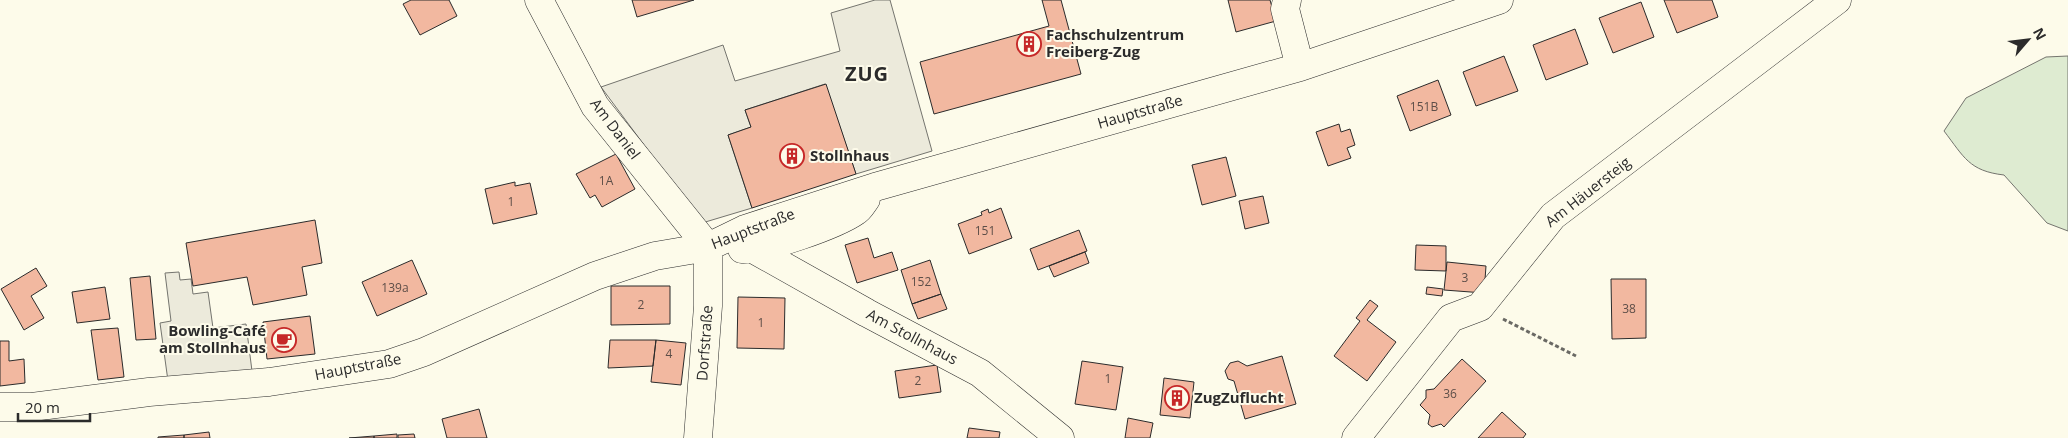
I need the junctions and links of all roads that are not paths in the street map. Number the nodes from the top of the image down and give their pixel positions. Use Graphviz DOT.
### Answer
graph roads {
  1 [pos="539,0"];
  2 [pos="1286,0"];
  3 [pos="1499,0"];
  4 [pos="1837,0"];
  5 [pos="1300,67"];
  6 [pos="875,188"];
  7 [pos="708,247"];
  8 [pos="755,250"];
  9 [pos="0,407"];
  10 [pos="698,438"];
  11 [pos="1060,438"];
  12 [pos="1356,438"];
  1 -- 7 [label="street, Am Daniel"];
  2 -- 5 [label="street"];
  3 -- 5 [label="street, Hauptstraße"];
  4 -- 12 [label="street, Am Häuersteig"];
  5 -- 6 [label="street, Hauptstraße"];
  6 -- 7 [label="street, Hauptstraße"];
  6 -- 8 [label="street"];
  7 -- 8 [label="street"];
  7 -- 9 [label="street, Hauptstraße"];
  7 -- 10 [label="street, Dorfstraße"];
  8 -- 11 [label="street, Am Stollnhaus"];
}
